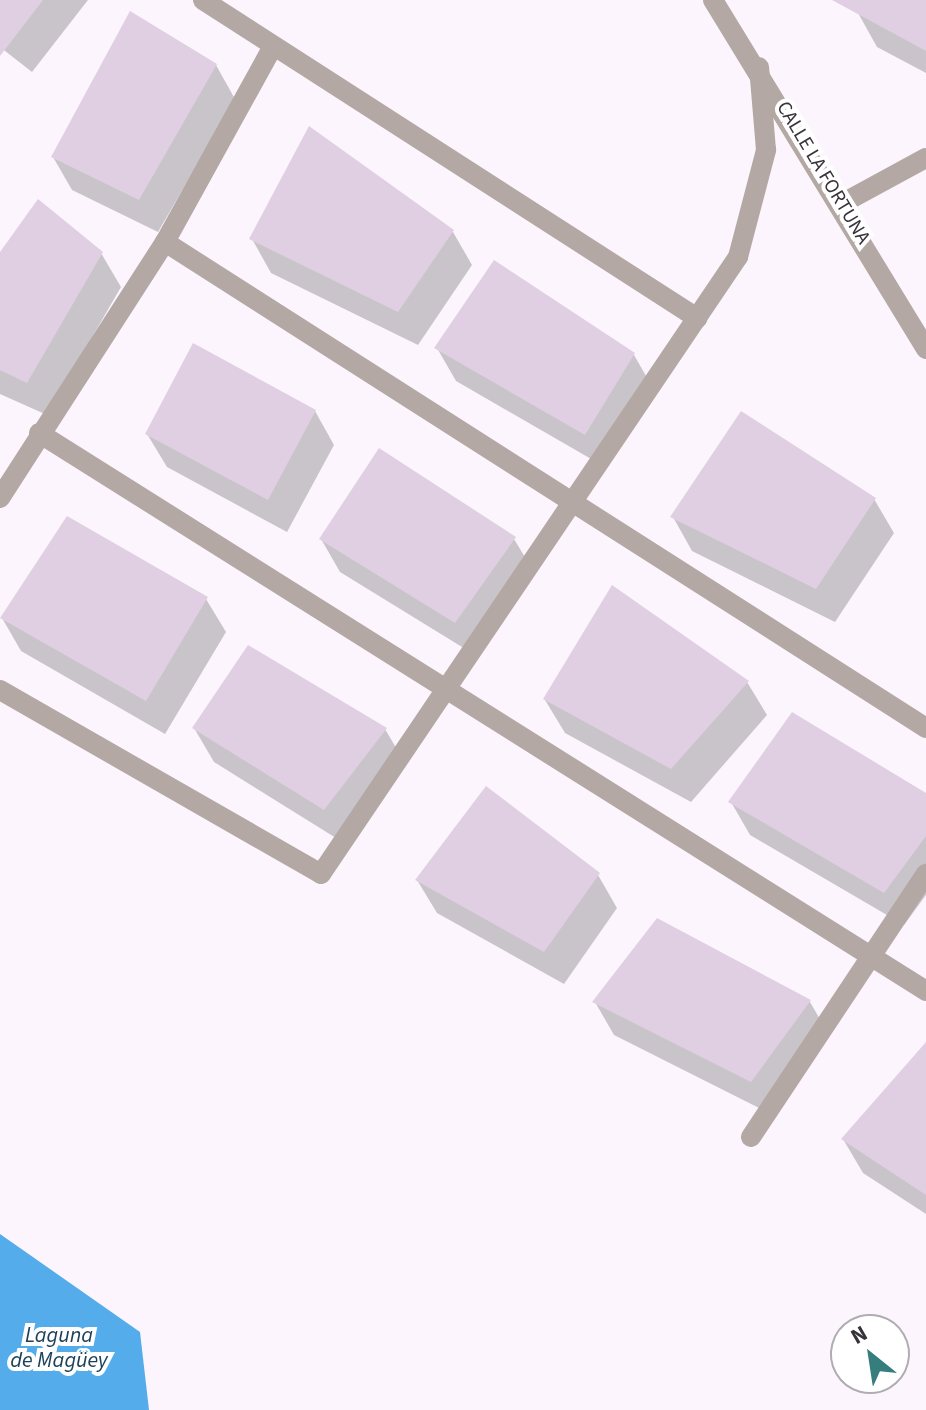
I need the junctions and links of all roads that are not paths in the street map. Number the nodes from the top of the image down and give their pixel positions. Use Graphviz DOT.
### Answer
graph roads {
  1 [pos="203,0"];
  2 [pos="713,0"];
  3 [pos="226,7"];
  4 [pos="272,48"];
  5 [pos="759,67"];
  6 [pos="926,158"];
  7 [pos="843,203"];
  8 [pos="165,242"];
  9 [pos="697,318"];
  10 [pos="926,349"];
  11 [pos="39,433"];
  12 [pos="0,498"];
  13 [pos="575,498"];
  14 [pos="0,690"];
  15 [pos="445,690"];
  16 [pos="926,728"];
  17 [pos="926,874"];
  18 [pos="872,957"];
  19 [pos="926,991"];
  20 [pos="751,1137"];
  1 -- 3 [label="street"];
  2 -- 5 [label="street, CALLE LA FORTUNA"];
  3 -- 4 [label="street"];
  4 -- 8 [label="street"];
  4 -- 9 [label="street"];
  5 -- 7 [label="street, CALLE LA FORTUNA"];
  5 -- 9 [label="street"];
  6 -- 7 [label="street"];
  7 -- 10 [label="street, CALLE LA FORTUNA"];
  8 -- 11 [label="street"];
  8 -- 13 [label="street"];
  9 -- 13 [label="street"];
  11 -- 12 [label="street"];
  11 -- 15 [label="street"];
  13 -- 15 [label="street"];
  13 -- 16 [label="street"];
  14 -- 15 [label="street"];
  15 -- 18 [label="street"];
  17 -- 18 [label="street"];
  18 -- 19 [label="street"];
  18 -- 20 [label="street"];
}
